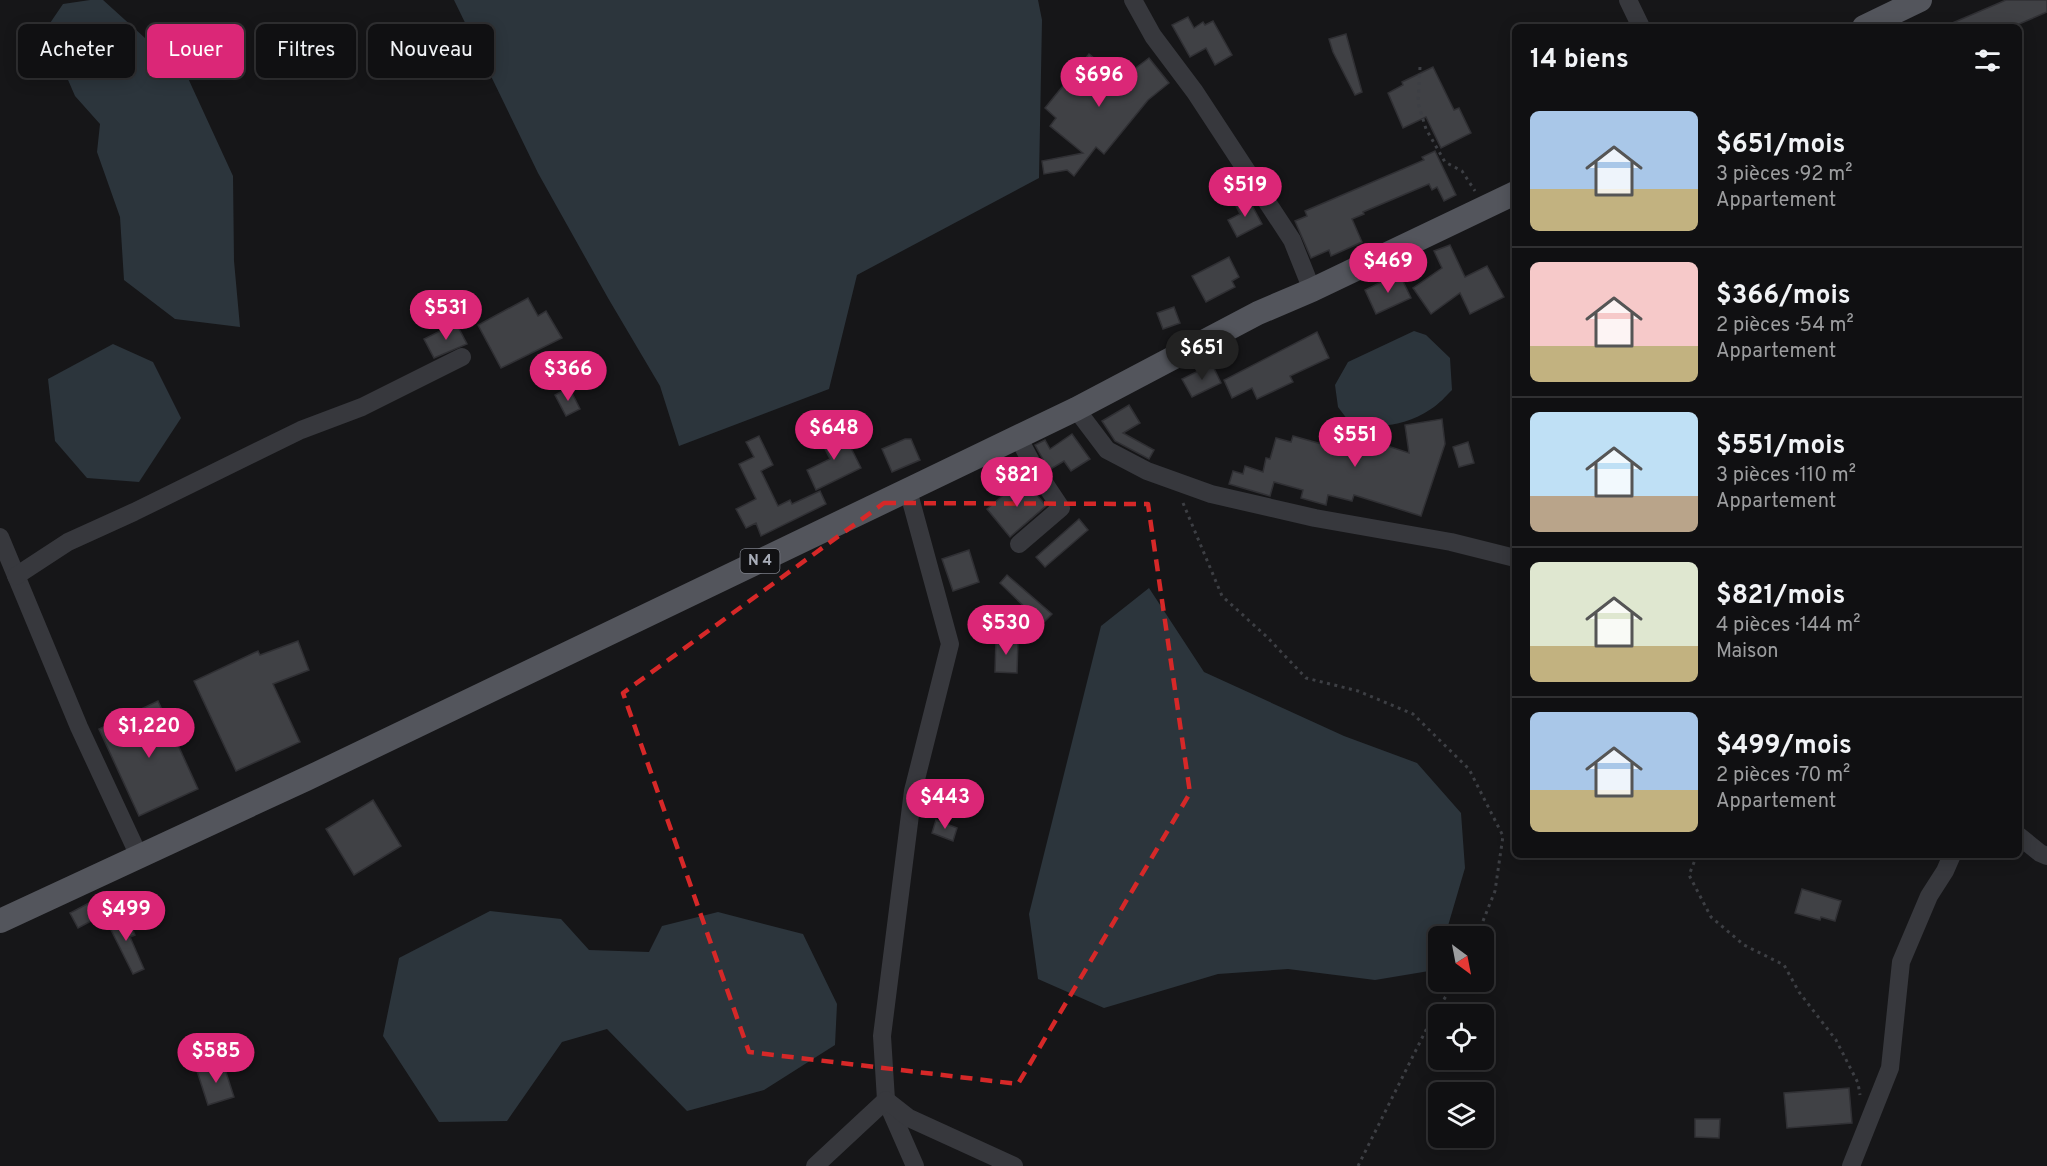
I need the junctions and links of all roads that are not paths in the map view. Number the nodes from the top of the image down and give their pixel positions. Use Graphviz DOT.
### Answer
graph roads {
  1 [pos="1133,0"];
  2 [pos="1628,0"];
  3 [pos="1920,0"];
  4 [pos="1640,24"];
  5 [pos="1870,24"];
  6 [pos="1512,195"];
  7 [pos="1312,290"];
  8 [pos="462,357"];
  9 [pos="1076,410"];
  10 [pos="1018,437"];
  11 [pos="908,490"];
  12 [pos="0,537"];
  13 [pos="1019,544"];
  14 [pos="1512,557"];
  15 [pos="16,576"];
  16 [pos="2022,839"];
  17 [pos="139,856"];
  18 [pos="2047,856"];
  19 [pos="1951,858"];
  20 [pos="0,921"];
  21 [pos="886,1100"];
  22 [pos="815,1166"];
  23 [pos="915,1166"];
  24 [pos="1014,1166"];
  25 [pos="1851,1166"];
  1 -- 7 [label="street"];
  2 -- 4 [label="street"];
  3 -- 5 [label="main road"];
  6 -- 7 [label="main road, N 4"];
  7 -- 9 [label="main road, N 4"];
  8 -- 15 [label="street"];
  9 -- 10 [label="main road, N 4"];
  9 -- 14 [label="street"];
  10 -- 11 [label="main road, N 4"];
  10 -- 13 [label="street"];
  11 -- 17 [label="main road, N 4"];
  11 -- 21 [label="street"];
  12 -- 15 [label="street"];
  15 -- 17 [label="street"];
  16 -- 18 [label="street"];
  17 -- 20 [label="main road, N 4"];
  19 -- 25 [label="street"];
  21 -- 22 [label="street"];
  21 -- 23 [label="street"];
  21 -- 24 [label="street"];
}
